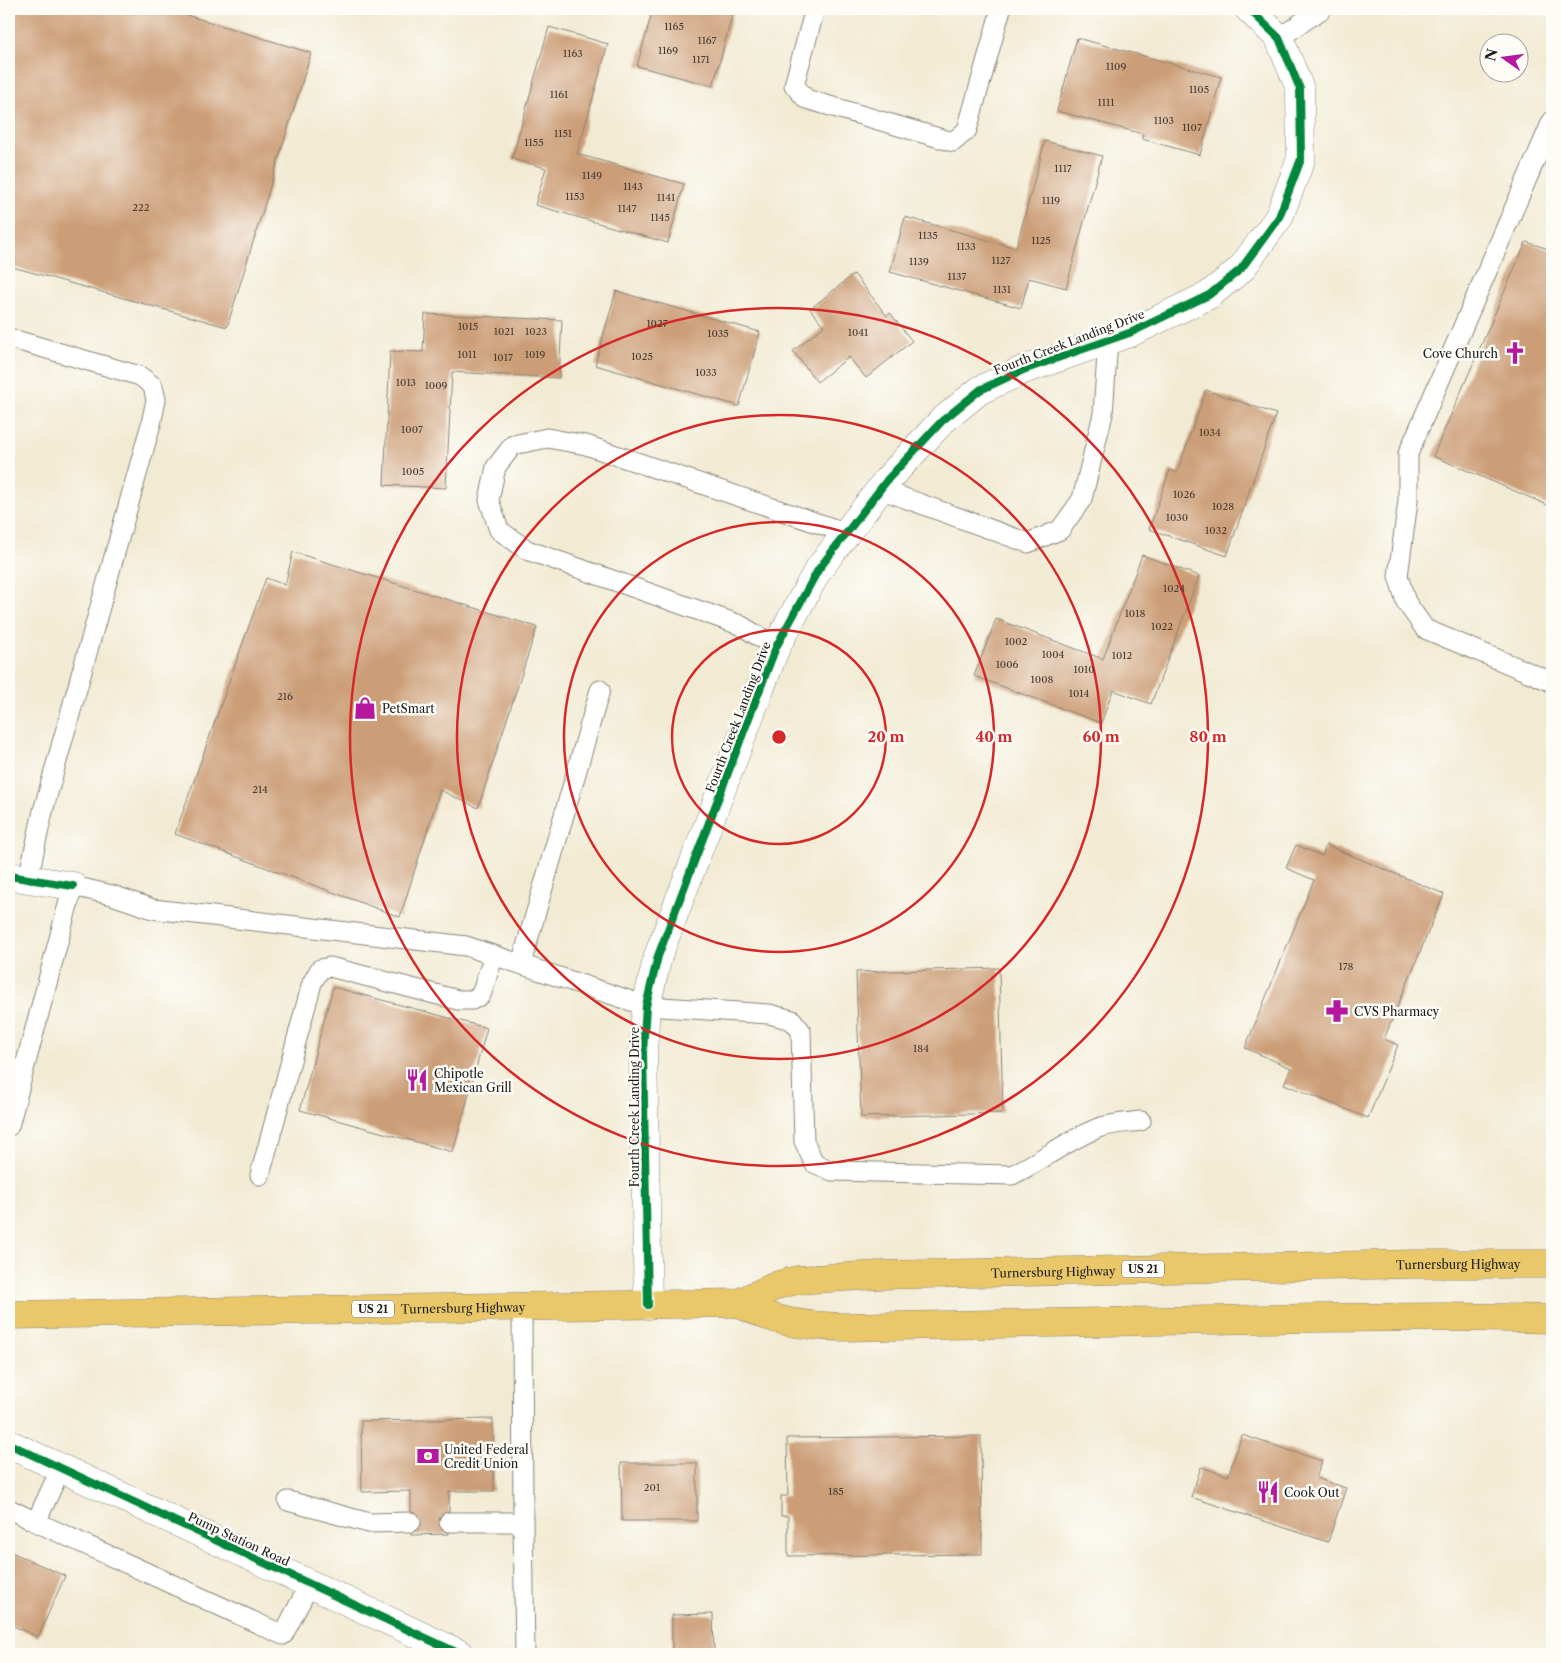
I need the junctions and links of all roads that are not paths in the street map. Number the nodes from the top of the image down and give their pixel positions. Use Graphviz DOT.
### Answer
graph roads {
  1 [pos="815,9"];
  2 [pos="1001,9"];
  3 [pos="1249,9"];
  4 [pos="1322,9"];
  5 [pos="1279,38"];
  6 [pos="1552,121"];
  7 [pos="9,338"];
  8 [pos="1108,340"];
  9 [pos="880,489"];
  10 [pos="847,533"];
  11 [pos="776,647"];
  12 [pos="1552,682"];
  13 [pos="600,690"];
  14 [pos="19,878"];
  15 [pos="73,886"];
  16 [pos="494,955"];
  17 [pos="522,964"];
  18 [pos="646,1006"];
  19 [pos="1141,1121"];
  20 [pos="9,1126"];
  21 [pos="260,1175"];
  22 [pos="1552,1264"];
  23 [pos="738,1303"];
  24 [pos="648,1305"];
  25 [pos="522,1307"];
  26 [pos="9,1315"];
  27 [pos="1552,1319"];
  28 [pos="9,1444"];
  29 [pos="61,1468"];
  30 [pos="288,1501"];
  31 [pos="9,1509"];
  32 [pos="36,1522"];
  33 [pos="411,1522"];
  34 [pos="449,1522"];
  35 [pos="523,1522"];
  36 [pos="310,1584"];
  37 [pos="460,1654"];
  38 [pos="525,1654"];
  1 -- 2 [label="lane"];
  3 -- 5 [label="street, Fourth Creek Landing Drive"];
  4 -- 5 [label="lane"];
  5 -- 8 [label="street, Fourth Creek Landing Drive"];
  6 -- 12 [label="lane"];
  7 -- 14 [label="lane"];
  8 -- 9 [label="street, Fourth Creek Landing Drive"];
  8 -- 9 [label="lane"];
  9 -- 10 [label="street, Fourth Creek Landing Drive"];
  10 -- 11 [label="street, Fourth Creek Landing Drive"];
  10 -- 11 [label="lane"];
  11 -- 18 [label="street, Fourth Creek Landing Drive"];
  13 -- 17 [label="lane"];
  14 -- 15 [label="street"];
  15 -- 16 [label="lane"];
  15 -- 20 [label="lane"];
  16 -- 17 [label="lane"];
  16 -- 21 [label="lane"];
  17 -- 18 [label="lane"];
  18 -- 19 [label="lane"];
  18 -- 24 [label="street, Fourth Creek Landing Drive"];
  22 -- 23 [label="main road, Turnersburg Highway / US 21"];
  23 -- 24 [label="main road, Turnersburg Highway / US 21"];
  23 -- 27 [label="main road, Turnersburg Highway / US 21"];
  24 -- 25 [label="main road, Turnersburg Highway / US 21"];
  25 -- 26 [label="main road, Turnersburg Highway / US 21"];
  25 -- 35 [label="lane"];
  28 -- 29 [label="street, Pump Station Road"];
  29 -- 32 [label="lane"];
  29 -- 36 [label="street, Pump Station Road"];
  30 -- 33 [label="lane"];
  31 -- 32 [label="lane"];
  32 -- 36 [label="lane"];
  34 -- 35 [label="lane"];
  35 -- 38 [label="lane"];
  36 -- 37 [label="street, Pump Station Road"];
}
